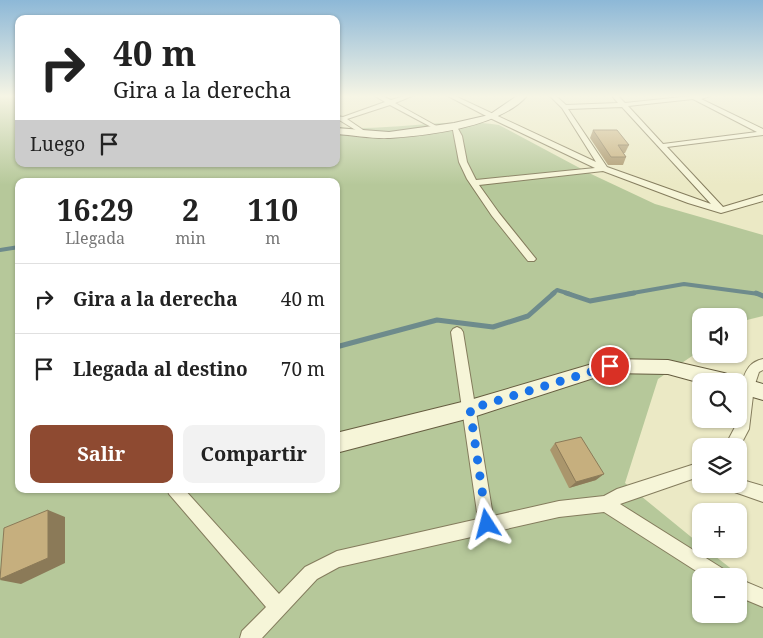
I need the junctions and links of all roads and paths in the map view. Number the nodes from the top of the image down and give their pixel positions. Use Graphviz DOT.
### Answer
graph roads {
  1 [pos="353,126"];
  2 [pos="433,126"];
  3 [pos="454,126"];
  4 [pos="509,126"];
  5 [pos="576,126"];
  6 [pos="643,126"];
  7 [pos="749,126"];
  8 [pos="437,128"];
  9 [pos="340,132"];
  10 [pos="763,133"];
  11 [pos="367,135"];
  12 [pos="661,146"];
  13 [pos="604,169"];
  14 [pos="475,183"];
  15 [pos="763,198"];
  16 [pos="721,210"];
  17 [pos="531,259"];
  18 [pos="457,332"];
  19 [pos="763,364"];
  20 [pos="694,373"];
  21 [pos="750,388"];
  22 [pos="470,409"];
  23 [pos="737,438"];
  24 [pos="340,442"];
  25 [pos="692,472"];
  26 [pos="747,489"];
  27 [pos="177,493"];
  28 [pos="763,494"];
  29 [pos="606,504"];
  30 [pos="487,524"];
  31 [pos="706,568"];
  32 [pos="747,591"];
  33 [pos="763,598"];
  34 [pos="278,608"];
  35 [pos="249,638"];
  1 -- 11 [label="street"];
  2 -- 8 [label="street"];
  3 -- 8 [label="street"];
  3 -- 14 [label="street"];
  4 -- 13 [label="street"];
  5 -- 13 [label="street"];
  6 -- 12 [label="street"];
  7 -- 10 [label="street"];
  8 -- 11 [label="street"];
  9 -- 11 [label="street"];
  10 -- 12 [label="street"];
  12 -- 16 [label="street"];
  13 -- 14 [label="street"];
  13 -- 16 [label="street"];
  14 -- 17 [label="street"];
  15 -- 16 [label="street"];
  18 -- 22 [label="street"];
  19 -- 21 [label="street"];
  20 -- 22 [label="street"];
  21 -- 23 [label="street"];
  22 -- 24 [label="street"];
  22 -- 30 [label="street"];
  25 -- 29 [label="street"];
  26 -- 28 [label="street"];
  27 -- 34 [label="street"];
  29 -- 30 [label="street"];
  29 -- 31 [label="street"];
  30 -- 34 [label="street"];
  32 -- 33 [label="street"];
  34 -- 35 [label="street"];
}
